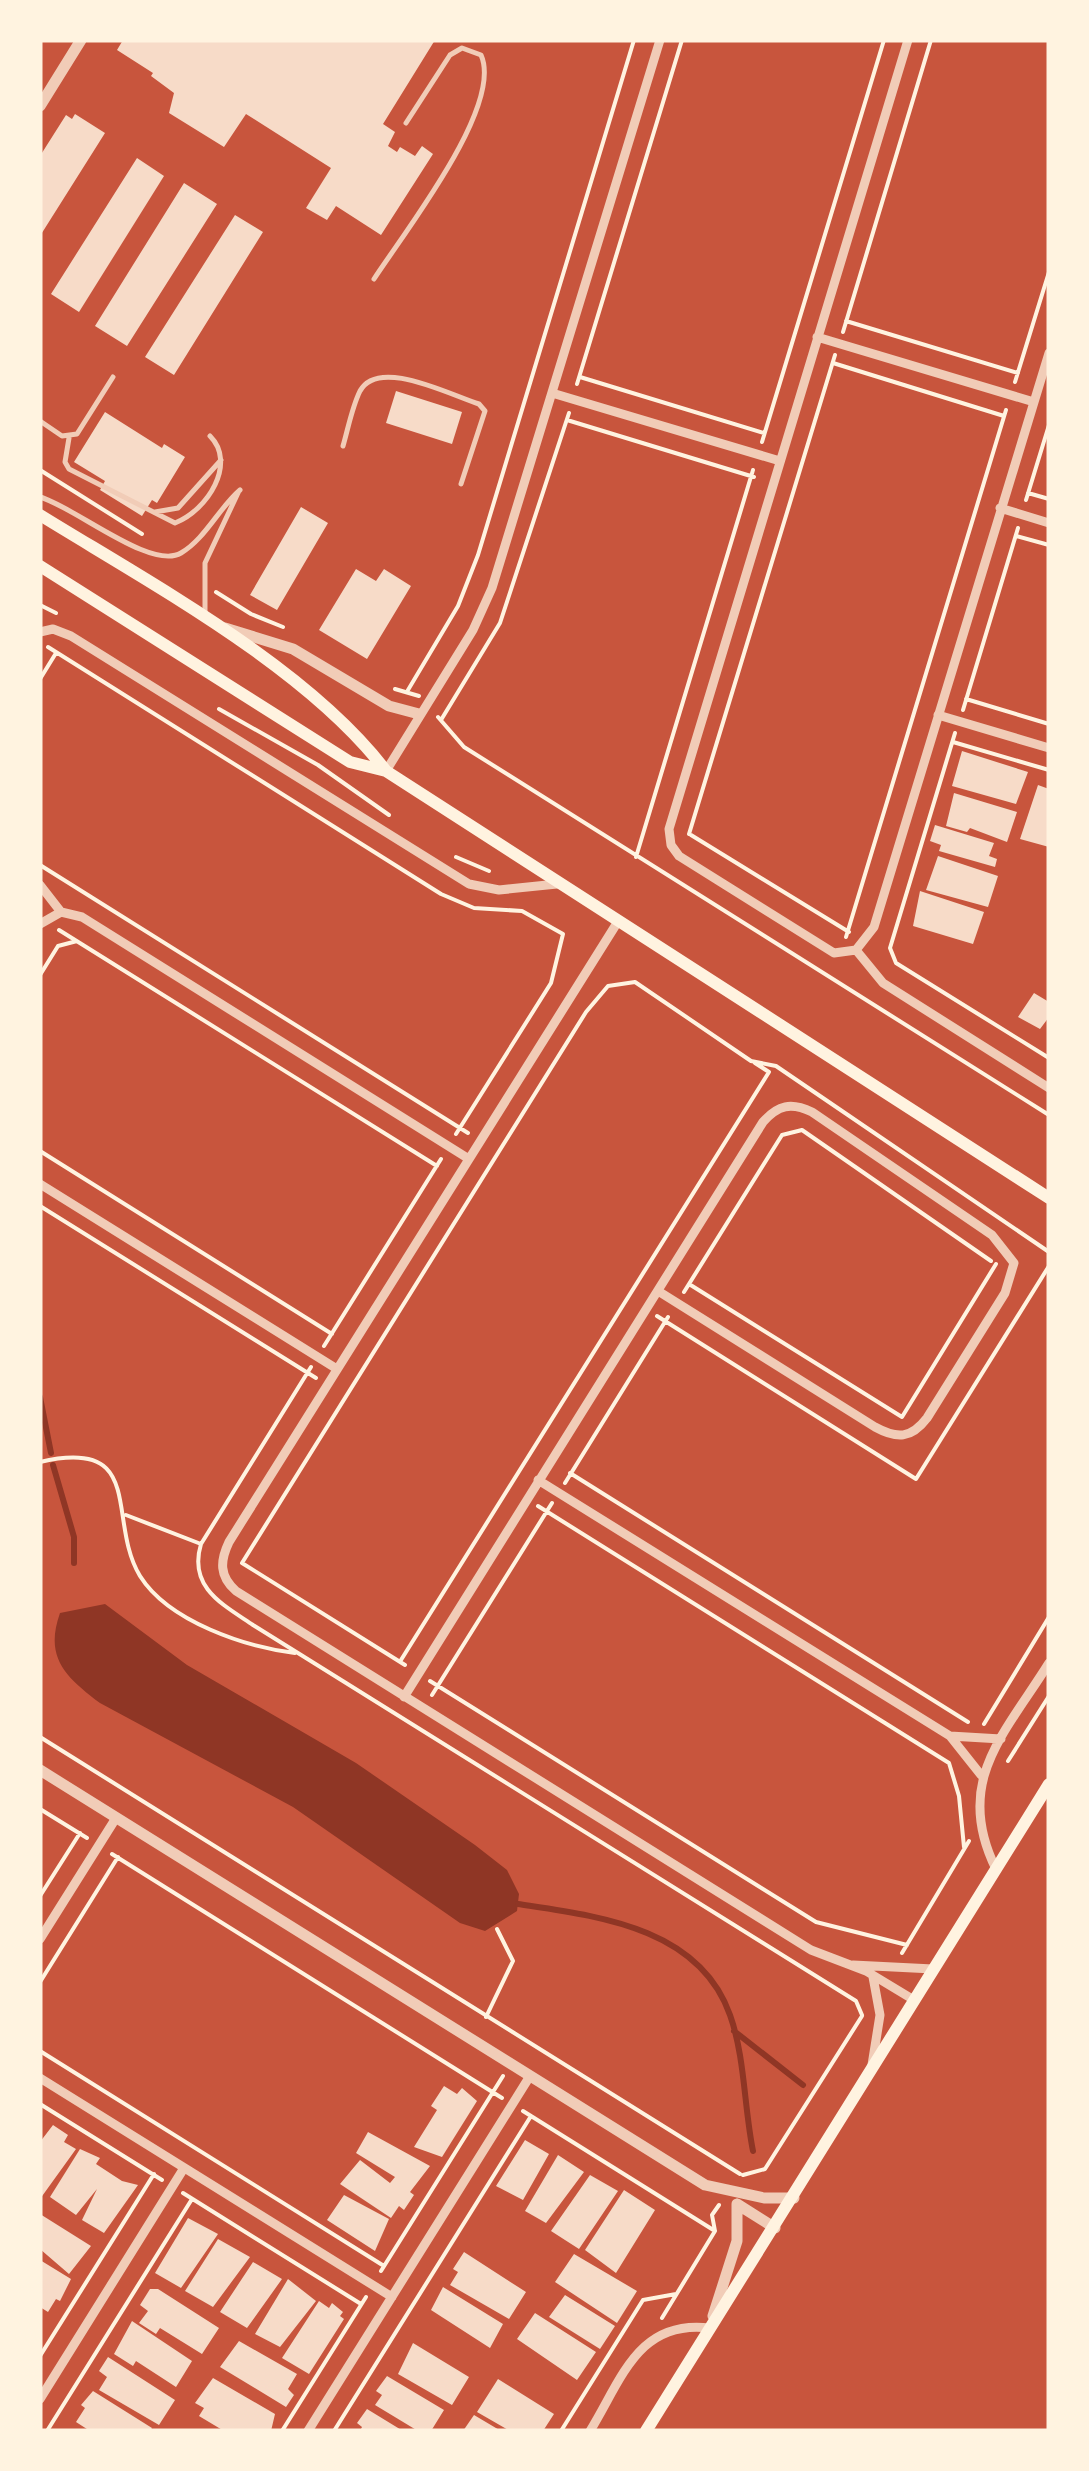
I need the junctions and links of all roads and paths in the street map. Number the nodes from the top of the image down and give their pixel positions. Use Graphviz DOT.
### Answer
graph roads {
  1 [pos="81,40"];
  2 [pos="634,40"];
  3 [pos="660,40"];
  4 [pos="908,40"];
  5 [pos="931,40"];
  6 [pos="40,106"];
  7 [pos="406,123"];
  8 [pos="1049,272"];
  9 [pos="374,278"];
  10 [pos="846,321"];
  11 [pos="817,337"];
  12 [pos="839,343"];
  13 [pos="1049,353"];
  14 [pos="833,363"];
  15 [pos="1018,373"];
  16 [pos="113,377"];
  17 [pos="580,377"];
  18 [pos="552,393"];
  19 [pos="1011,396"];
  20 [pos="1034,402"];
  21 [pos="1004,416"];
  22 [pos="567,420"];
  23 [pos="40,422"];
  24 [pos="1049,425"];
  25 [pos="764,434"];
  26 [pos="210,436"];
  27 [pos="69,438"];
  28 [pos="343,446"];
  29 [pos="223,458"];
  30 [pos="780,461"];
  31 [pos="40,470"];
  32 [pos="461,484"];
  33 [pos="772,484"];
  34 [pos="794,491"];
  35 [pos="1028,493"];
  36 [pos="40,497"];
  37 [pos="1049,499"];
  38 [pos="1000,508"];
  39 [pos="150,511"];
  40 [pos="1022,514"];
  41 [pos="40,515"];
  42 [pos="1049,523"];
  43 [pos="1016,536"];
  44 [pos="1049,545"];
  45 [pos="172,556"];
  46 [pos="40,566"];
  47 [pos="202,581"];
  48 [pos="40,606"];
  49 [pos="72,618"];
  50 [pos="206,618"];
  51 [pos="221,627"];
  52 [pos="41,631"];
  53 [pos="292,631"];
  54 [pos="40,642"];
  55 [pos="56,653"];
  56 [pos="40,678"];
  57 [pos="388,689"];
  58 [pos="408,690"];
  59 [pos="966,699"];
  60 [pos="428,701"];
  61 [pos="212,705"];
  62 [pos="419,714"];
  63 [pos="938,715"];
  64 [pos="959,720"];
  65 [pos="1049,724"];
  66 [pos="952,742"];
  67 [pos="1049,748"];
  68 [pos="386,770"];
  69 [pos="1049,770"];
  70 [pos="650,808"];
  71 [pos="670,821"];
  72 [pos="399,822"];
  73 [pos="689,834"];
  74 [pos="448,853"];
  75 [pos="40,865"];
  76 [pos="495,874"];
  77 [pos="557,884"];
  78 [pos="40,885"];
  79 [pos="61,912"];
  80 [pos="41,922"];
  81 [pos="617,923"];
  82 [pos="848,932"];
  83 [pos="868,940"];
  84 [pos="77,941"];
  85 [pos="890,948"];
  86 [pos="856,950"];
  87 [pos="840,954"];
  88 [pos="40,975"];
  89 [pos="833,980"];
  90 [pos="1049,1058"];
  91 [pos="751,1061"];
  92 [pos="1049,1088"];
  93 [pos="1049,1115"];
  94 [pos="460,1128"];
  95 [pos="480,1140"];
  96 [pos="449,1146"];
  97 [pos="40,1151"];
  98 [pos="498,1152"];
  99 [pos="469,1159"];
  100 [pos="436,1166"];
  101 [pos="40,1184"];
  102 [pos="1049,1198"];
  103 [pos="40,1206"];
  104 [pos="1049,1266"];
  105 [pos="688,1284"];
  106 [pos="658,1291"];
  107 [pos="627,1298"];
  108 [pos="677,1302"];
  109 [pos="646,1309"];
  110 [pos="665,1322"];
  111 [pos="332,1334"];
  112 [pos="317,1357"];
  113 [pos="337,1369"];
  114 [pos="308,1373"];
  115 [pos="327,1385"];
  116 [pos="346,1396"];
  117 [pos="40,1462"];
  118 [pos="570,1474"];
  119 [pos="538,1480"];
  120 [pos="508,1488"];
  121 [pos="558,1492"];
  122 [pos="527,1499"];
  123 [pos="546,1511"];
  124 [pos="125,1514"];
  125 [pos="201,1544"];
  126 [pos="1049,1617"];
  127 [pos="300,1654"];
  128 [pos="400,1662"];
  129 [pos="1049,1663"];
  130 [pos="404,1697"];
  131 [pos="423,1709"];
  132 [pos="950,1736"];
  133 [pos="40,1737"];
  134 [pos="1001,1739"];
  135 [pos="966,1755"];
  136 [pos="40,1770"];
  137 [pos="953,1775"];
  138 [pos="981,1776"];
  139 [pos="1049,1784"];
  140 [pos="40,1809"];
  141 [pos="116,1818"];
  142 [pos="80,1834"];
  143 [pos="99,1846"];
  144 [pos="964,1850"];
  145 [pos="118,1857"];
  146 [pos="996,1868"];
  147 [pos="40,1896"];
  148 [pos="498,1929"];
  149 [pos="40,1940"];
  150 [pos="850,1965"];
  151 [pos="934,1969"];
  152 [pos="872,1974"];
  153 [pos="40,1982"];
  154 [pos="914,2000"];
  155 [pos="862,2015"];
  156 [pos="486,2017"];
  157 [pos="40,2050"];
  158 [pos="871,2069"];
  159 [pos="530,2076"];
  160 [pos="40,2078"];
  161 [pos="493,2092"];
  162 [pos="40,2104"];
  163 [pos="512,2104"];
  164 [pos="531,2116"];
  165 [pos="177,2137"];
  166 [pos="165,2156"];
  167 [pos="184,2168"];
  168 [pos="740,2174"];
  169 [pos="154,2175"];
  170 [pos="706,2185"];
  171 [pos="172,2187"];
  172 [pos="192,2198"];
  173 [pos="794,2198"];
  174 [pos="737,2204"];
  175 [pos="776,2228"];
  176 [pos="716,2232"];
  177 [pos="384,2266"];
  178 [pos="372,2285"];
  179 [pos="392,2297"];
  180 [pos="361,2304"];
  181 [pos="710,2328"];
  182 [pos="653,2336"];
  183 [pos="40,2356"];
  184 [pos="40,2399"];
  185 [pos="46,2431"];
  186 [pos="282,2431"];
  187 [pos="308,2431"];
  188 [pos="334,2431"];
  189 [pos="561,2431"];
  190 [pos="590,2431"];
  191 [pos="646,2431"];
  1 -- 6 [label="street"];
  2 -- 58 [label="path"];
  3 -- 18 [label="street"];
  4 -- 11 [label="street"];
  5 -- 10 [label="path"];
  7 -- 9 [label="lane"];
  8 -- 15 [label="path"];
  10 -- 12 [label="path"];
  10 -- 15 [label="path"];
  11 -- 12 [label="street"];
  11 -- 30 [label="street"];
  12 -- 14 [label="path"];
  12 -- 19 [label="street"];
  13 -- 20 [label="street"];
  14 -- 21 [label="path"];
  14 -- 34 [label="path"];
  15 -- 19 [label="path"];
  16 -- 27 [label="lane"];
  17 -- 25 [label="path"];
  18 -- 30 [label="street"];
  18 -- 60 [label="street"];
  19 -- 20 [label="street"];
  19 -- 21 [label="path"];
  20 -- 38 [label="street"];
  21 -- 82 [label="path"];
  22 -- 33 [label="path"];
  23 -- 27 [label="lane"];
  24 -- 35 [label="path"];
  26 -- 29 [label="lane"];
  27 -- 39 [label="lane"];
  28 -- 32 [label="lane"];
  29 -- 39 [label="lane"];
  29 -- 39 [label="lane"];
  30 -- 33 [label="street"];
  31 -- 45 [label="path"];
  33 -- 34 [label="path"];
  33 -- 71 [label="street"];
  34 -- 73 [label="path"];
  35 -- 37 [label="path"];
  35 -- 40 [label="path"];
  36 -- 45 [label="lane"];
  38 -- 40 [label="street"];
  38 -- 63 [label="street"];
  40 -- 42 [label="street"];
  40 -- 43 [label="path"];
  41 -- 50 [label="main road"];
  43 -- 44 [label="path"];
  43 -- 59 [label="path"];
  45 -- 47 [label="lane"];
  46 -- 68 [label="main road"];
  47 -- 50 [label="lane"];
  47 -- 53 [label="path"];
  48 -- 49 [label="path"];
  50 -- 51 [label="main road"];
  51 -- 62 [label="street"];
  51 -- 68 [label="main road"];
  52 -- 77 [label="street"];
  54 -- 55 [label="path"];
  55 -- 56 [label="path"];
  55 -- 94 [label="path"];
  57 -- 58 [label="path"];
  58 -- 60 [label="path"];
  59 -- 64 [label="path"];
  59 -- 65 [label="path"];
  60 -- 62 [label="street"];
  60 -- 89 [label="path"];
  61 -- 72 [label="path"];
  62 -- 68 [label="street"];
  63 -- 64 [label="street"];
  63 -- 83 [label="street"];
  64 -- 66 [label="path"];
  64 -- 67 [label="street"];
  66 -- 69 [label="path"];
  66 -- 85 [label="path"];
  68 -- 77 [label="main road"];
  70 -- 71 [label="path"];
  71 -- 73 [label="path"];
  71 -- 87 [label="street"];
  73 -- 82 [label="path"];
  74 -- 76 [label="path"];
  75 -- 94 [label="path"];
  77 -- 81 [label="main road"];
  78 -- 79 [label="street"];
  79 -- 80 [label="street"];
  79 -- 96 [label="street"];
  80 -- 84 [label="path"];
  81 -- 95 [label="street"];
  81 -- 102 [label="main road"];
  82 -- 83 [label="path"];
  82 -- 87 [label="path"];
  83 -- 85 [label="path"];
  83 -- 86 [label="street"];
  84 -- 88 [label="path"];
  84 -- 100 [label="path"];
  85 -- 90 [label="path"];
  86 -- 87 [label="street"];
  86 -- 92 [label="street"];
  87 -- 89 [label="path"];
  89 -- 93 [label="path"];
  91 -- 107 [label="path"];
  94 -- 95 [label="path"];
  94 -- 96 [label="path"];
  95 -- 98 [label="path"];
  95 -- 99 [label="street"];
  96 -- 99 [label="street"];
  96 -- 100 [label="path"];
  97 -- 111 [label="path"];
  99 -- 113 [label="street"];
  100 -- 111 [label="path"];
  101 -- 112 [label="street"];
  103 -- 114 [label="path"];
  104 -- 110 [label="path"];
  105 -- 105 [label="path"];
  105 -- 108 [label="path"];
  106 -- 108 [label="street"];
  106 -- 108 [label="street"];
  106 -- 109 [label="street"];
  107 -- 109 [label="path"];
  107 -- 120 [label="path"];
  108 -- 110 [label="path"];
  109 -- 110 [label="path"];
  109 -- 119 [label="street"];
  110 -- 118 [label="path"];
  111 -- 112 [label="path"];
  112 -- 113 [label="street"];
  112 -- 114 [label="path"];
  113 -- 115 [label="street"];
  114 -- 115 [label="path"];
  114 -- 125 [label="path"];
  115 -- 116 [label="path"];
  115 -- 130 [label="street"];
  117 -- 124 [label="path"];
  118 -- 121 [label="path"];
  118 -- 126 [label="path"];
  119 -- 121 [label="street"];
  119 -- 122 [label="street"];
  120 -- 122 [label="path"];
  120 -- 128 [label="path"];
  121 -- 123 [label="path"];
  121 -- 132 [label="street"];
  122 -- 123 [label="path"];
  122 -- 130 [label="street"];
  123 -- 131 [label="path"];
  123 -- 137 [label="path"];
  124 -- 125 [label="path"];
  124 -- 127 [label="path"];
  125 -- 127 [label="path"];
  127 -- 155 [label="path"];
  129 -- 134 [label="street"];
  130 -- 131 [label="street"];
  131 -- 150 [label="street"];
  132 -- 134 [label="street"];
  132 -- 135 [label="street"];
  133 -- 156 [label="path"];
  134 -- 138 [label="street"];
  135 -- 137 [label="path"];
  135 -- 138 [label="street"];
  136 -- 141 [label="street"];
  137 -- 144 [label="path"];
  138 -- 146 [label="street"];
  139 -- 146 [label="main road"];
  140 -- 142 [label="path"];
  141 -- 143 [label="street"];
  141 -- 159 [label="street"];
  142 -- 143 [label="path"];
  142 -- 147 [label="path"];
  143 -- 145 [label="path"];
  143 -- 149 [label="street"];
  145 -- 153 [label="path"];
  145 -- 161 [label="path"];
  146 -- 151 [label="main road"];
  148 -- 156 [label="path"];
  150 -- 151 [label="street"];
  150 -- 152 [label="street"];
  151 -- 154 [label="main road"];
  152 -- 154 [label="street"];
  152 -- 158 [label="street"];
  154 -- 158 [label="main road"];
  156 -- 168 [label="path"];
  157 -- 165 [label="path"];
  158 -- 173 [label="main road"];
  159 -- 163 [label="street"];
  159 -- 170 [label="street"];
  160 -- 166 [label="street"];
  161 -- 163 [label="path"];
  161 -- 177 [label="path"];
  162 -- 169 [label="path"];
  163 -- 164 [label="path"];
  163 -- 179 [label="street"];
  164 -- 176 [label="path"];
  164 -- 188 [label="path"];
  165 -- 166 [label="path"];
  165 -- 177 [label="path"];
  166 -- 167 [label="street"];
  166 -- 169 [label="path"];
  167 -- 171 [label="street"];
  167 -- 178 [label="street"];
  169 -- 171 [label="path"];
  169 -- 183 [label="path"];
  170 -- 173 [label="street"];
  170 -- 174 [label="street"];
  171 -- 172 [label="path"];
  171 -- 184 [label="street"];
  172 -- 180 [label="path"];
  172 -- 185 [label="path"];
  173 -- 175 [label="main road"];
  174 -- 175 [label="street"];
  174 -- 181 [label="street"];
  175 -- 181 [label="main road"];
  177 -- 178 [label="path"];
  178 -- 179 [label="street"];
  178 -- 180 [label="path"];
  179 -- 187 [label="street"];
  180 -- 186 [label="path"];
  181 -- 182 [label="street"];
  181 -- 191 [label="main road"];
  182 -- 189 [label="path"];
  182 -- 190 [label="street"];
}
